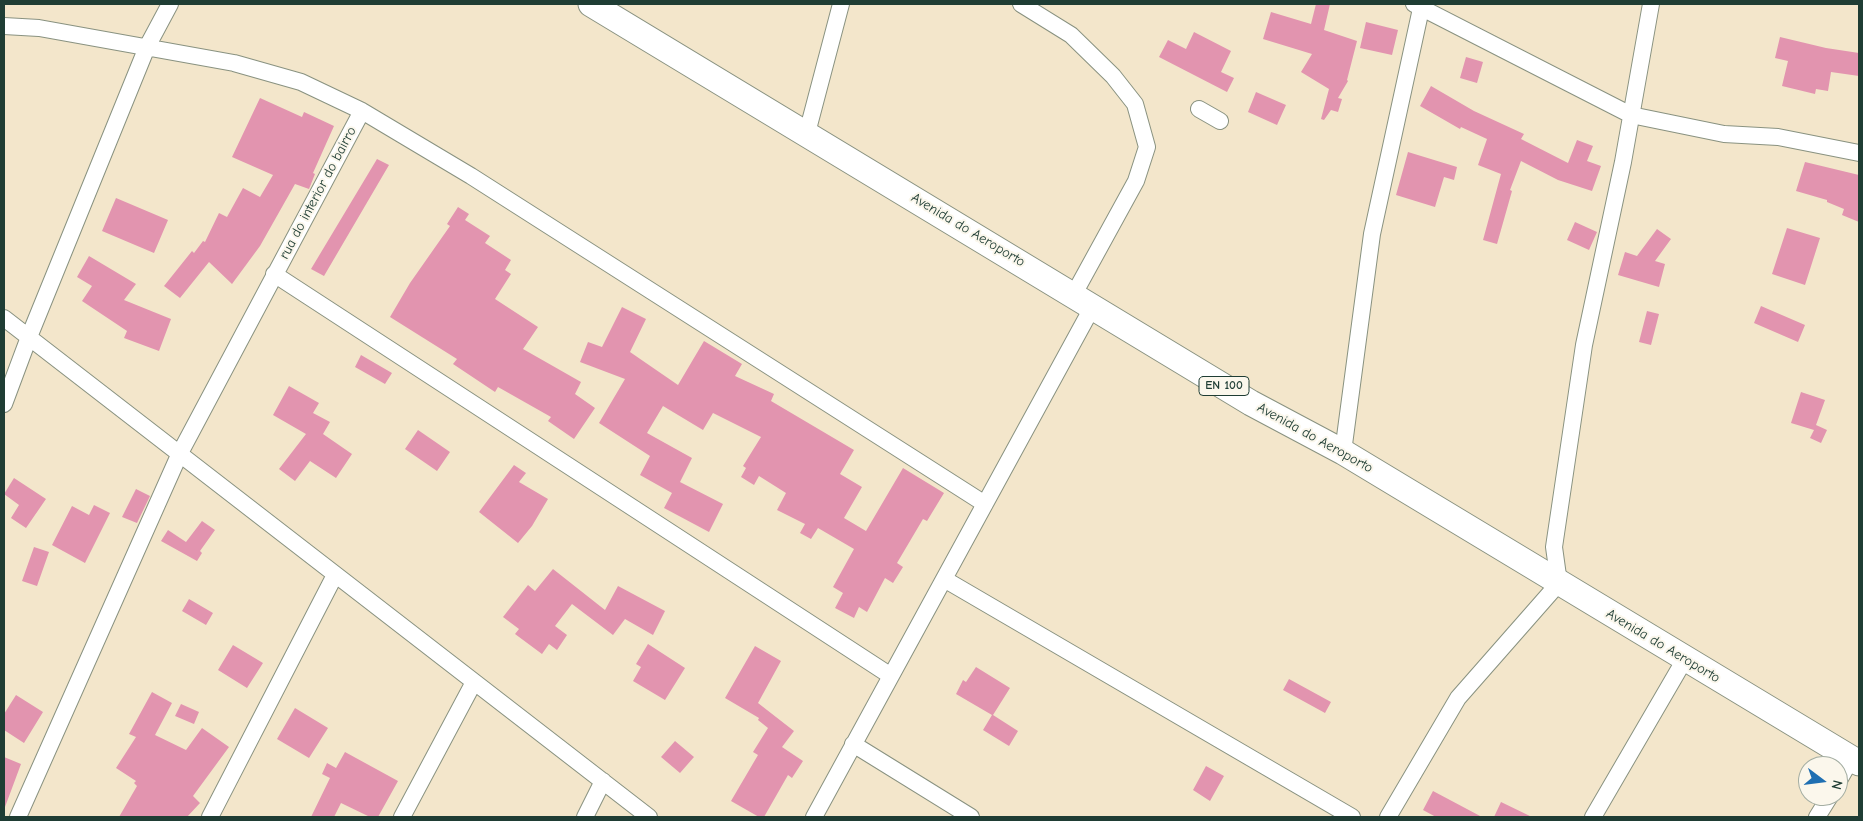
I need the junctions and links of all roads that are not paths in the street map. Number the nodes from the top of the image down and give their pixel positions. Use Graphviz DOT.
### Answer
graph roads {
  1 [pos="170,4"];
  2 [pos="591,4"];
  3 [pos="841,4"];
  4 [pos="1021,4"];
  5 [pos="1651,4"];
  6 [pos="1419,5"];
  7 [pos="4,26"];
  8 [pos="147,46"];
  9 [pos="1199,109"];
  10 [pos="362,111"];
  11 [pos="1631,115"];
  12 [pos="1220,121"];
  13 [pos="807,134"];
  14 [pos="1859,153"];
  15 [pos="274,274"];
  16 [pos="1083,300"];
  17 [pos="4,318"];
  18 [pos="29,337"];
  19 [pos="4,404"];
  20 [pos="1343,452"];
  21 [pos="180,453"];
  22 [pos="985,504"];
  23 [pos="334,575"];
  24 [pos="944,579"];
  25 [pos="1560,584"];
  26 [pos="1685,659"];
  27 [pos="891,676"];
  28 [pos="474,682"];
  29 [pos="853,744"];
  30 [pos="1855,761"];
  31 [pos="603,781"];
  32 [pos="1824,806"];
  33 [pos="18,817"];
  34 [pos="210,817"];
  35 [pos="402,817"];
  36 [pos="585,817"];
  37 [pos="649,817"];
  38 [pos="814,817"];
  39 [pos="971,817"];
  40 [pos="1352,817"];
  41 [pos="1388,817"];
  42 [pos="1593,817"];
  43 [pos="1817,817"];
  1 -- 8 [label="street"];
  2 -- 13 [label="main road, Avenida do Aeroporto / EN 100"];
  3 -- 13 [label="street"];
  4 -- 16 [label="street"];
  5 -- 11 [label="street"];
  6 -- 11 [label="street"];
  6 -- 20 [label="street"];
  7 -- 8 [label="street"];
  8 -- 10 [label="street"];
  8 -- 18 [label="street"];
  9 -- 12 [label="street"];
  10 -- 15 [label="street, rua do interior do bairro"];
  10 -- 22 [label="street"];
  11 -- 14 [label="street"];
  11 -- 25 [label="street"];
  13 -- 16 [label="main road, Avenida do Aeroporto / EN 100"];
  15 -- 21 [label="street, rua do interior do bairro"];
  15 -- 27 [label="street"];
  16 -- 20 [label="main road, Avenida do Aeroporto / EN 100"];
  16 -- 22 [label="street"];
  17 -- 18 [label="street"];
  18 -- 19 [label="street"];
  18 -- 21 [label="street"];
  20 -- 25 [label="main road, Avenida do Aeroporto / EN 100"];
  21 -- 23 [label="street"];
  21 -- 33 [label="street, rua do interior do bairro"];
  22 -- 24 [label="street"];
  23 -- 28 [label="street"];
  23 -- 34 [label="street"];
  24 -- 27 [label="street"];
  24 -- 40 [label="street"];
  25 -- 26 [label="main road, Avenida do Aeroporto / EN 100"];
  25 -- 41 [label="street"];
  26 -- 30 [label="main road, Avenida do Aeroporto / EN 100"];
  26 -- 42 [label="street"];
  27 -- 29 [label="street"];
  28 -- 31 [label="street"];
  28 -- 35 [label="street"];
  29 -- 38 [label="street"];
  29 -- 39 [label="street"];
  31 -- 36 [label="street"];
  31 -- 37 [label="street"];
  32 -- 43 [label="street"];
}
